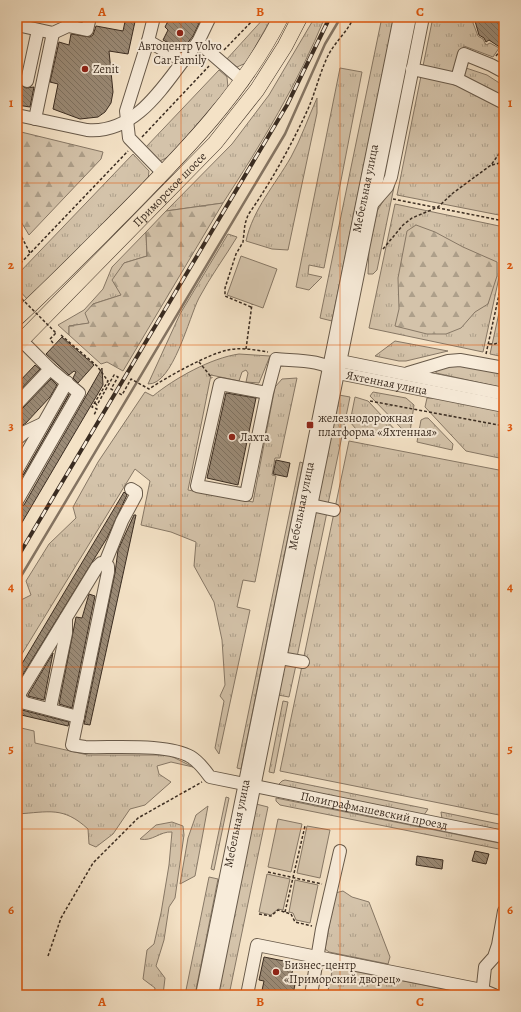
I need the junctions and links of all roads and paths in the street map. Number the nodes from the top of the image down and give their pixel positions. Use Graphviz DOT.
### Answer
graph roads {
  1 [pos="90,17"];
  2 [pos="154,17"];
  3 [pos="210,17"];
  4 [pos="281,17"];
  5 [pos="300,17"];
  6 [pos="354,17"];
  7 [pos="400,17"];
  8 [pos="410,17"];
  9 [pos="423,17"];
  10 [pos="17,27"];
  11 [pos="38,30"];
  12 [pos="53,33"];
  13 [pos="148,41"];
  14 [pos="198,42"];
  15 [pos="183,61"];
  16 [pos="412,69"];
  17 [pos="504,72"];
  18 [pos="457,79"];
  19 [pos="27,81"];
  20 [pos="243,81"];
  21 [pos="504,103"];
  22 [pos="17,115"];
  23 [pos="35,119"];
  24 [pos="126,122"];
  25 [pos="504,147"];
  26 [pos="504,162"];
  27 [pos="491,165"];
  28 [pos="163,173"];
  29 [pos="394,198"];
  30 [pos="372,204"];
  31 [pos="438,207"];
  32 [pos="504,221"];
  33 [pos="17,228"];
  34 [pos="383,248"];
  35 [pos="30,253"];
  36 [pos="504,272"];
  37 [pos="17,296"];
  38 [pos="252,304"];
  39 [pos="251,307"];
  40 [pos="17,318"];
  41 [pos="61,335"];
  42 [pos="504,340"];
  43 [pos="19,343"];
  44 [pos="53,343"];
  45 [pos="489,344"];
  46 [pos="246,349"];
  47 [pos="228,350"];
  48 [pos="486,356"];
  49 [pos="200,362"];
  50 [pos="336,366"];
  51 [pos="504,368"];
  52 [pos="50,369"];
  53 [pos="405,374"];
  54 [pos="108,381"];
  55 [pos="67,382"];
  56 [pos="110,382"];
  57 [pos="220,384"];
  58 [pos="267,393"];
  59 [pos="504,394"];
  60 [pos="370,401"];
  61 [pos="95,403"];
  62 [pos="17,404"];
  63 [pos="504,406"];
  64 [pos="94,415"];
  65 [pos="42,424"];
  66 [pos="504,426"];
  67 [pos="17,439"];
  68 [pos="17,470"];
  69 [pos="131,489"];
  70 [pos="17,501"];
  71 [pos="311,505"];
  72 [pos="334,510"];
  73 [pos="105,563"];
  74 [pos="66,617"];
  75 [pos="280,658"];
  76 [pos="303,662"];
  77 [pos="19,701"];
  78 [pos="50,709"];
  79 [pos="78,717"];
  80 [pos="210,777"];
  81 [pos="250,786"];
  82 [pos="305,826"];
  83 [pos="504,837"];
  84 [pos="340,851"];
  85 [pos="268,872"];
  86 [pos="293,878"];
  87 [pos="332,886"];
  88 [pos="504,911"];
  89 [pos="285,912"];
  90 [pos="259,914"];
  91 [pos="322,929"];
  92 [pos="48,956"];
  93 [pos="318,958"];
  94 [pos="482,992"];
  95 [pos="202,995"];
  96 [pos="212,995"];
  97 [pos="247,995"];
  98 [pos="311,995"];
  99 [pos="494,995"];
  1 -- 12 [label="street"];
  2 -- 13 [label="street"];
  3 -- 14 [label="street"];
  4 -- 20 [label="main road, Приморское шоссе"];
  5 -- 43 [label="main road, Приморское шоссе"];
  6 -- 39 [label="path"];
  7 -- 50 [label="street, Мебельная улица"];
  8 -- 30 [label="street, Мебельная улица"];
  9 -- 16 [label="street"];
  10 -- 11 [label="street"];
  11 -- 12 [label="street"];
  11 -- 19 [label="street"];
  12 -- 23 [label="street"];
  13 -- 15 [label="street"];
  13 -- 24 [label="street"];
  14 -- 15 [label="street"];
  14 -- 20 [label="street"];
  15 -- 24 [label="street"];
  16 -- 18 [label="street"];
  16 -- 30 [label="street"];
  17 -- 18 [label="street"];
  18 -- 21 [label="street"];
  20 -- 28 [label="main road, Приморское шоссе"];
  22 -- 23 [label="street"];
  23 -- 24 [label="street"];
  24 -- 28 [label="street"];
  25 -- 27 [label="path"];
  26 -- 27 [label="path"];
  27 -- 31 [label="path"];
  28 -- 40 [label="main road, Приморское шоссе"];
  29 -- 31 [label="path"];
  30 -- 50 [label="street, Мебельная улица"];
  31 -- 32 [label="path"];
  31 -- 34 [label="path"];
  33 -- 35 [label="path"];
  36 -- 45 [label="path"];
  37 -- 44 [label="path, bridge"];
  38 -- 39 [label="path"];
  39 -- 46 [label="path"];
  41 -- 54 [label="path"];
  42 -- 45 [label="path"];
  43 -- 52 [label="street"];
  45 -- 48 [label="path"];
  47 -- 49 [label="path"];
  49 -- 56 [label="path"];
  49 -- 57 [label="path"];
  50 -- 53 [label="street, Яхтенная улица"];
  50 -- 58 [label="street"];
  50 -- 63 [label="street, Яхтенная улица"];
  50 -- 71 [label="street, Мебельная улица"];
  50 -- 81 [label="street, Мебельная улица"];
  51 -- 53 [label="street"];
  52 -- 55 [label="street"];
  52 -- 62 [label="street"];
  53 -- 59 [label="street, Яхтенная улица"];
  54 -- 56 [label="path"];
  54 -- 61 [label="path"];
  55 -- 68 [label="street"];
  55 -- 70 [label="street"];
  56 -- 61 [label="path"];
  57 -- 58 [label="street"];
  57 -- 58 [label="street"];
  60 -- 66 [label="path"];
  61 -- 64 [label="path"];
  65 -- 67 [label="street"];
  69 -- 73 [label="street"];
  71 -- 72 [label="street"];
  71 -- 75 [label="street, Мебельная улица"];
  73 -- 74 [label="street"];
  73 -- 79 [label="street"];
  74 -- 77 [label="street"];
  74 -- 78 [label="street"];
  75 -- 76 [label="street"];
  75 -- 81 [label="street, Мебельная улица"];
  77 -- 78 [label="street"];
  78 -- 79 [label="street"];
  79 -- 80 [label="street"];
  80 -- 81 [label="street, Полиграфмашевский проезд"];
  80 -- 92 [label="path"];
  81 -- 83 [label="street, Полиграфмашевский проезд"];
  81 -- 95 [label="street, Мебельная улица"];
  81 -- 96 [label="street, Мебельная улица"];
  82 -- 86 [label="path"];
  84 -- 87 [label="street"];
  85 -- 86 [label="path"];
  86 -- 87 [label="path"];
  86 -- 89 [label="path"];
  87 -- 91 [label="street"];
  88 -- 94 [label="street"];
  89 -- 90 [label="path"];
  89 -- 91 [label="path"];
  91 -- 93 [label="street"];
  93 -- 94 [label="street"];
  93 -- 97 [label="street"];
  93 -- 98 [label="street"];
  94 -- 99 [label="street"];
}
